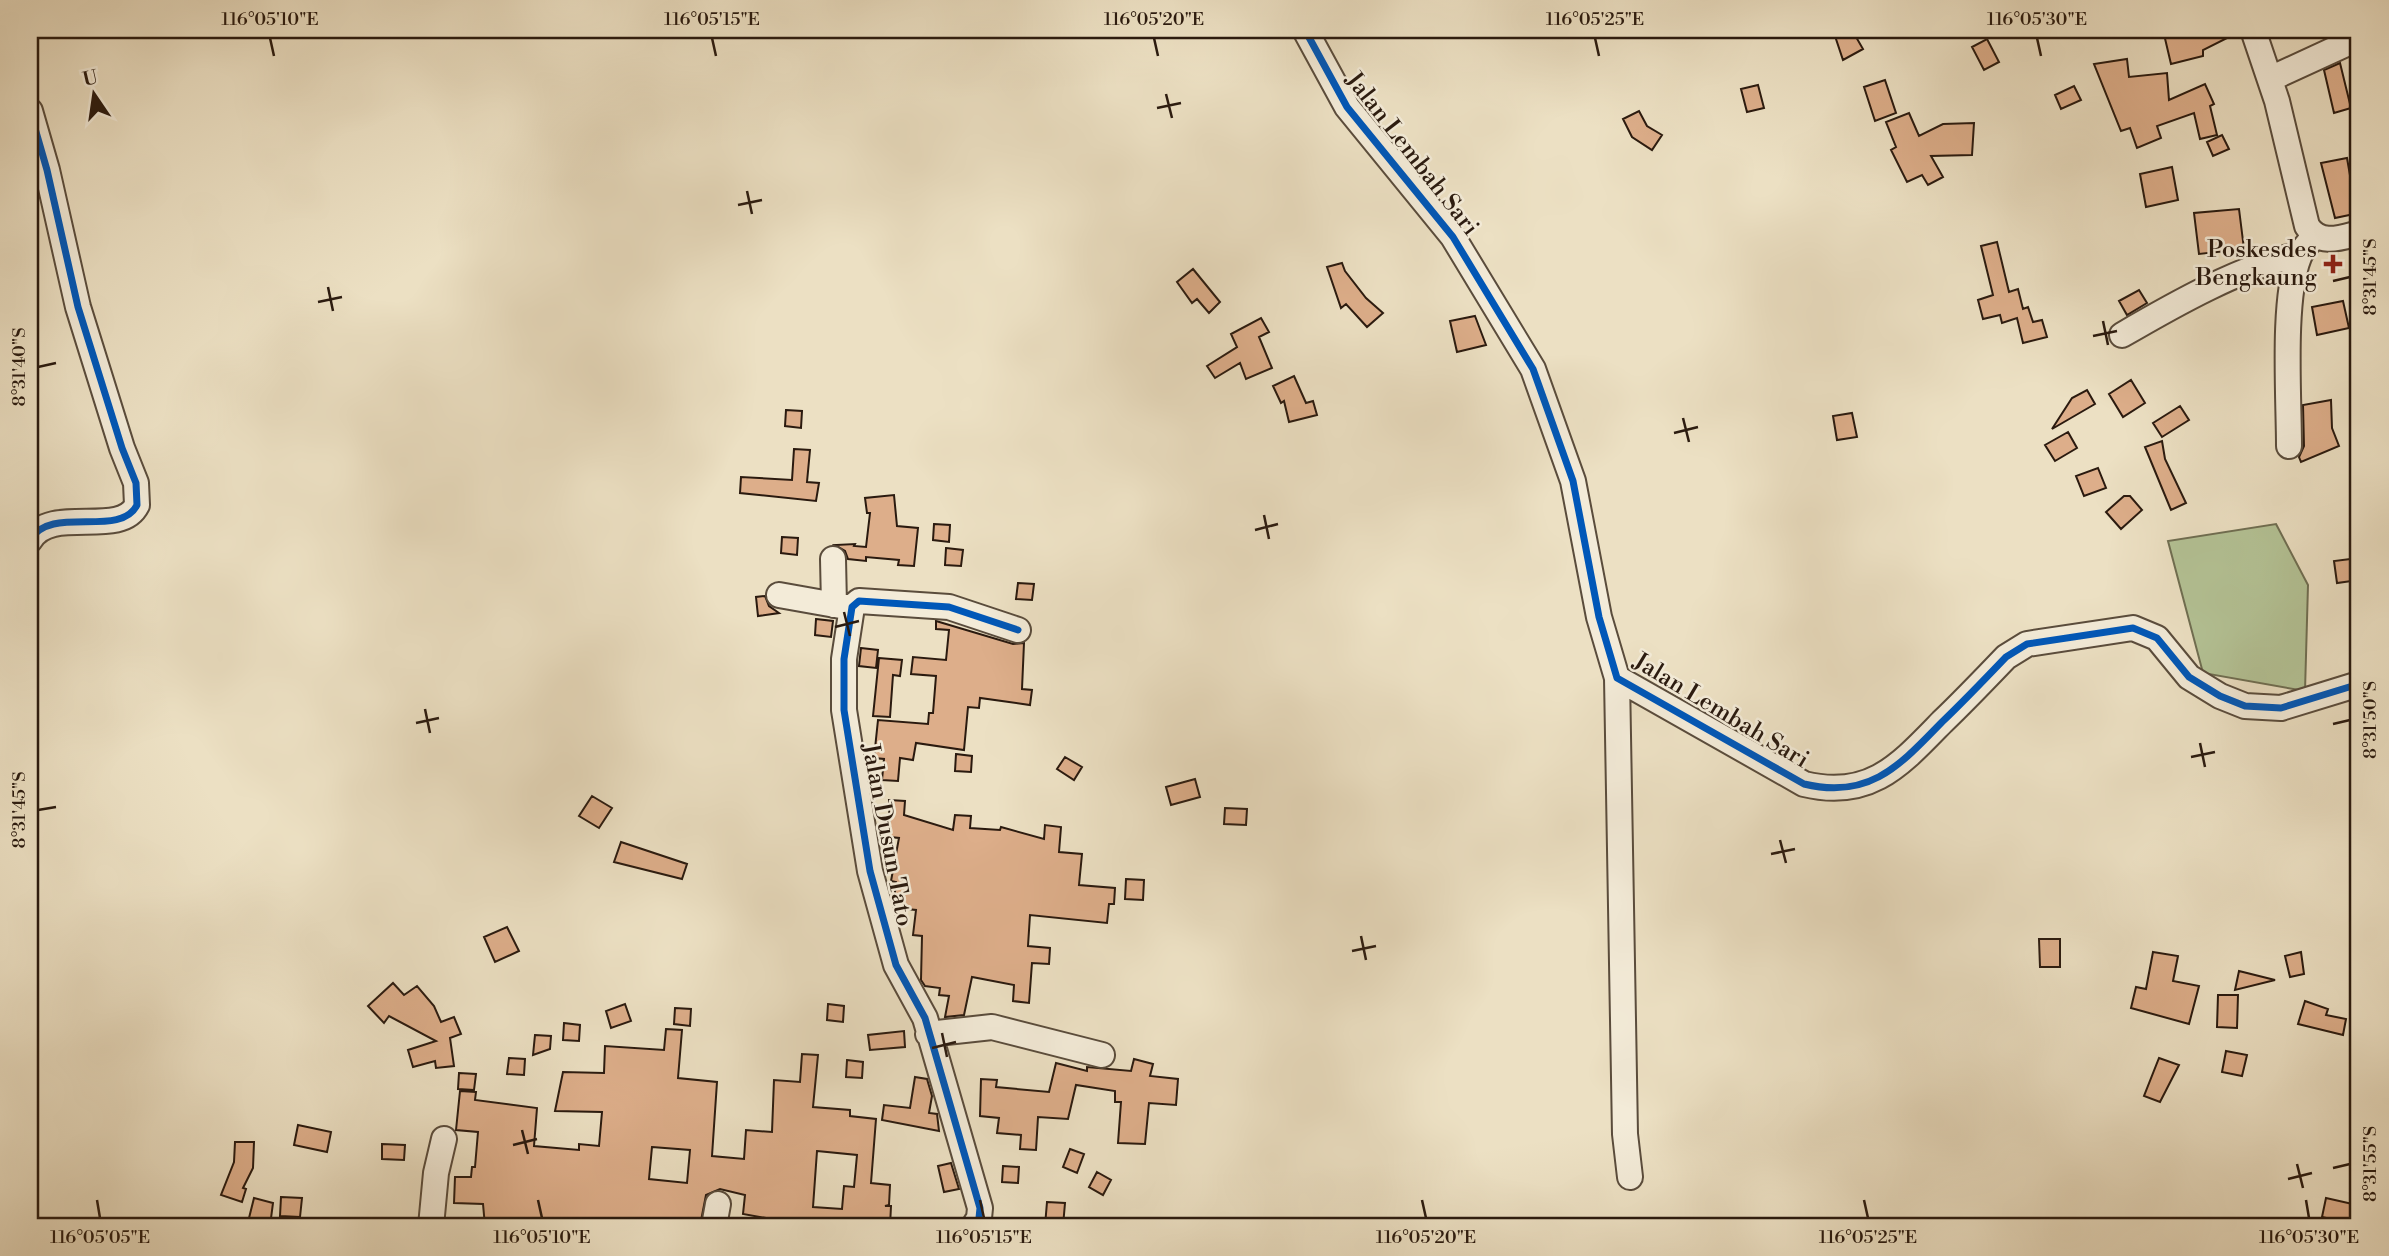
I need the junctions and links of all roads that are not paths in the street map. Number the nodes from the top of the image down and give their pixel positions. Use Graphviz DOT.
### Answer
graph roads {
  1 [pos="1305,30"];
  2 [pos="2253,30"];
  3 [pos="2359,38"];
  4 [pos="2270,79"];
  5 [pos="30,111"];
  6 [pos="2359,233"];
  7 [pos="2315,235"];
  8 [pos="2300,255"];
  9 [pos="2122,335"];
  10 [pos="2289,446"];
  11 [pos="30,540"];
  12 [pos="833,559"];
  13 [pos="779,595"];
  14 [pos="843,607"];
  15 [pos="1018,630"];
  16 [pos="1618,678"];
  17 [pos="2359,684"];
  18 [pos="928,1034"];
  19 [pos="1102,1055"];
  20 [pos="444,1139"];
  21 [pos="1630,1177"];
  22 [pos="431,1226"];
  23 [pos="974,1226"];
  1 -- 16 [label="street, Jalan Lembah Sari"];
  2 -- 4 [label="street"];
  3 -- 4 [label="street"];
  4 -- 7 [label="street"];
  5 -- 11 [label="street"];
  6 -- 7 [label="street"];
  7 -- 8 [label="street"];
  8 -- 9 [label="street"];
  8 -- 10 [label="street"];
  12 -- 14 [label="street, Jalan Dusun Tato"];
  13 -- 14 [label="street"];
  14 -- 15 [label="street"];
  14 -- 18 [label="street, Jalan Dusun Tato"];
  16 -- 17 [label="street, Jalan Lembah Sari"];
  16 -- 21 [label="street"];
  18 -- 19 [label="street"];
  18 -- 23 [label="street, Jalan Dusun Tato"];
  20 -- 22 [label="street"];
}
